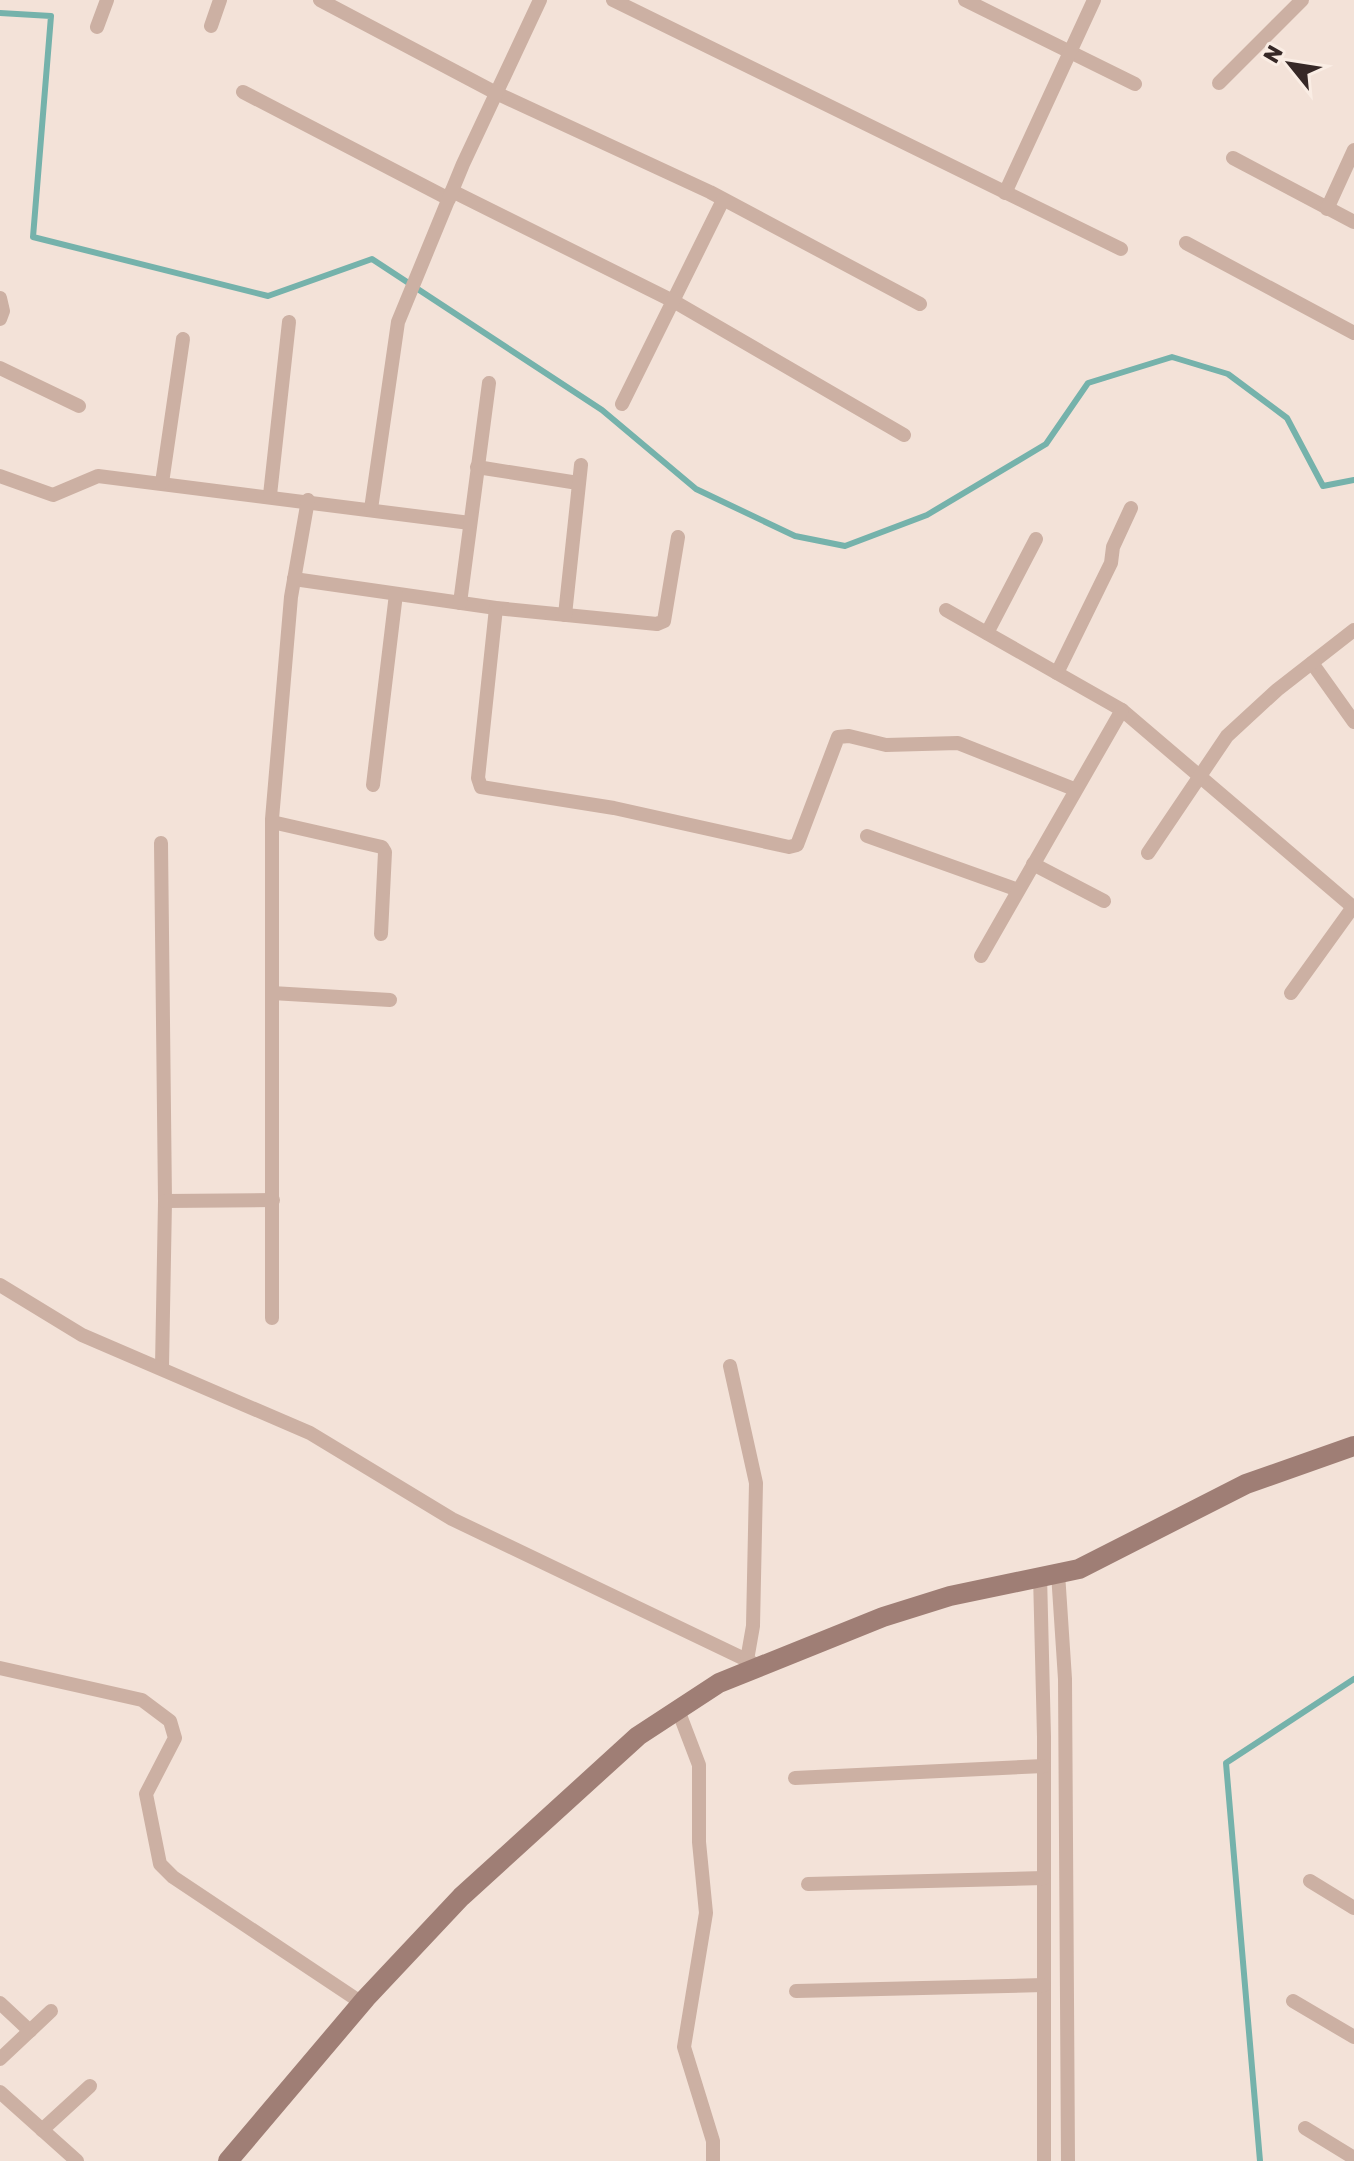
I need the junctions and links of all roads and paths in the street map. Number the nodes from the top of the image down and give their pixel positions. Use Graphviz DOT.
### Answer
graph roads {
  1 [pos="107,0"];
  2 [pos="220,0"];
  3 [pos="320,0"];
  4 [pos="540,0"];
  5 [pos="613,0"];
  6 [pos="965,0"];
  7 [pos="1094,0"];
  8 [pos="1302,0"];
  9 [pos="211,26"];
  10 [pos="97,27"];
  11 [pos="1069,50"];
  12 [pos="1219,83"];
  13 [pos="1135,84"];
  14 [pos="243,92"];
  15 [pos="496,93"];
  16 [pos="1354,150"];
  17 [pos="1233,158"];
  18 [pos="1005,193"];
  19 [pos="451,195"];
  20 [pos="723,200"];
  21 [pos="1327,209"];
  22 [pos="1354,222"];
  23 [pos="1186,243"];
  24 [pos="1121,249"];
  25 [pos="675,302"];
  26 [pos="920,304"];
  27 [pos="289,322"];
  28 [pos="1352,327"];
  29 [pos="183,339"];
  30 [pos="0,368"];
  31 [pos="489,383"];
  32 [pos="622,404"];
  33 [pos="79,406"];
  34 [pos="904,435"];
  35 [pos="581,465"];
  36 [pos="477,467"];
  37 [pos="0,476"];
  38 [pos="162,483"];
  39 [pos="578,483"];
  40 [pos="270,495"];
  41 [pos="308,500"];
  42 [pos="1131,508"];
  43 [pos="371,509"];
  44 [pos="470,523"];
  45 [pos="678,537"];
  46 [pos="1036,539"];
  47 [pos="294,579"];
  48 [pos="396,594"];
  49 [pos="460,603"];
  50 [pos="496,608"];
  51 [pos="946,610"];
  52 [pos="565,615"];
  53 [pos="1354,630"];
  54 [pos="987,633"];
  55 [pos="1312,663"];
  56 [pos="1057,673"];
  57 [pos="1122,710"];
  58 [pos="1354,722"];
  59 [pos="1200,774"];
  60 [pos="373,785"];
  61 [pos="1074,789"];
  62 [pos="272,822"];
  63 [pos="867,836"];
  64 [pos="161,843"];
  65 [pos="1148,853"];
  66 [pos="1033,864"];
  67 [pos="1018,890"];
  68 [pos="1104,901"];
  69 [pos="1354,907"];
  70 [pos="381,934"];
  71 [pos="981,956"];
  72 [pos="272,993"];
  73 [pos="1291,993"];
  74 [pos="390,1000"];
  75 [pos="273,1200"];
  76 [pos="165,1201"];
  77 [pos="0,1285"];
  78 [pos="272,1318"];
  79 [pos="730,1366"];
  80 [pos="162,1367"];
  81 [pos="1354,1446"];
  82 [pos="1049,1574"];
  83 [pos="752,1663"];
  84 [pos="0,1668"];
  85 [pos="678,1710"];
  86 [pos="1044,1766"];
  87 [pos="795,1778"];
  88 [pos="1044,1878"];
  89 [pos="1310,1881"];
  90 [pos="808,1884"];
  91 [pos="1354,1908"];
  92 [pos="1044,1985"];
  93 [pos="796,1991"];
  94 [pos="1293,2001"];
  95 [pos="0,2003"];
  96 [pos="362,2003"];
  97 [pos="51,2011"];
  98 [pos="30,2031"];
  99 [pos="1354,2037"];
  100 [pos="0,2059"];
  101 [pos="90,2086"];
  102 [pos="1,2095"];
  103 [pos="1305,2128"];
  104 [pos="42,2130"];
  105 [pos="1354,2158"];
  106 [pos="77,2161"];
  107 [pos="228,2161"];
  108 [pos="713,2161"];
  109 [pos="1044,2161"];
  110 [pos="1068,2161"];
  1 -- 10 [label="street"];
  2 -- 9 [label="street"];
  3 -- 15 [label="street"];
  4 -- 15 [label="street"];
  5 -- 18 [label="street"];
  6 -- 11 [label="street"];
  7 -- 11 [label="street"];
  8 -- 12 [label="street"];
  11 -- 13 [label="street"];
  11 -- 18 [label="street"];
  14 -- 19 [label="street"];
  15 -- 19 [label="street"];
  15 -- 20 [label="street"];
  16 -- 21 [label="street"];
  17 -- 21 [label="street"];
  18 -- 24 [label="street"];
  19 -- 25 [label="street"];
  19 -- 43 [label="street"];
  20 -- 25 [label="street"];
  20 -- 26 [label="street"];
  21 -- 22 [label="street"];
  23 -- 28 [label="street"];
  25 -- 32 [label="street"];
  25 -- 34 [label="street"];
  27 -- 40 [label="street"];
  29 -- 38 [label="street"];
  30 -- 33 [label="street"];
  31 -- 36 [label="street"];
  35 -- 39 [label="street"];
  36 -- 39 [label="street"];
  36 -- 44 [label="street"];
  37 -- 38 [label="street"];
  38 -- 40 [label="street"];
  39 -- 52 [label="street"];
  40 -- 41 [label="street"];
  41 -- 43 [label="street"];
  41 -- 47 [label="street"];
  42 -- 56 [label="street"];
  43 -- 44 [label="street"];
  44 -- 49 [label="street"];
  45 -- 52 [label="street"];
  46 -- 54 [label="street"];
  47 -- 48 [label="street"];
  47 -- 62 [label="street"];
  48 -- 49 [label="street"];
  48 -- 60 [label="street"];
  49 -- 50 [label="street"];
  50 -- 52 [label="street"];
  50 -- 61 [label="street"];
  51 -- 54 [label="street"];
  53 -- 55 [label="street"];
  54 -- 56 [label="street"];
  55 -- 58 [label="street"];
  55 -- 59 [label="street"];
  56 -- 57 [label="street"];
  57 -- 59 [label="street"];
  57 -- 61 [label="street"];
  59 -- 65 [label="street"];
  59 -- 69 [label="street"];
  61 -- 66 [label="street"];
  62 -- 70 [label="street"];
  62 -- 72 [label="street"];
  63 -- 67 [label="street"];
  64 -- 76 [label="street"];
  66 -- 67 [label="street"];
  66 -- 68 [label="street"];
  67 -- 71 [label="street"];
  69 -- 73 [label="street"];
  72 -- 74 [label="street"];
  72 -- 75 [label="street"];
  75 -- 76 [label="street"];
  75 -- 78 [label="street"];
  76 -- 80 [label="street"];
  77 -- 80 [label="street"];
  79 -- 83 [label="street"];
  80 -- 83 [label="street"];
  81 -- 82 [label="main road"];
  82 -- 83 [label="main road"];
  82 -- 86 [label="street"];
  82 -- 110 [label="street"];
  83 -- 85 [label="main road"];
  84 -- 96 [label="street"];
  85 -- 96 [label="main road"];
  85 -- 108 [label="street"];
  86 -- 87 [label="street"];
  86 -- 88 [label="street"];
  88 -- 90 [label="street"];
  88 -- 92 [label="street"];
  89 -- 91 [label="street"];
  92 -- 93 [label="street"];
  92 -- 109 [label="street"];
  94 -- 99 [label="street"];
  95 -- 98 [label="street"];
  96 -- 107 [label="main road"];
  97 -- 98 [label="street"];
  98 -- 100 [label="street"];
  101 -- 104 [label="street"];
  102 -- 104 [label="street"];
  103 -- 105 [label="street"];
  104 -- 106 [label="street"];
}
